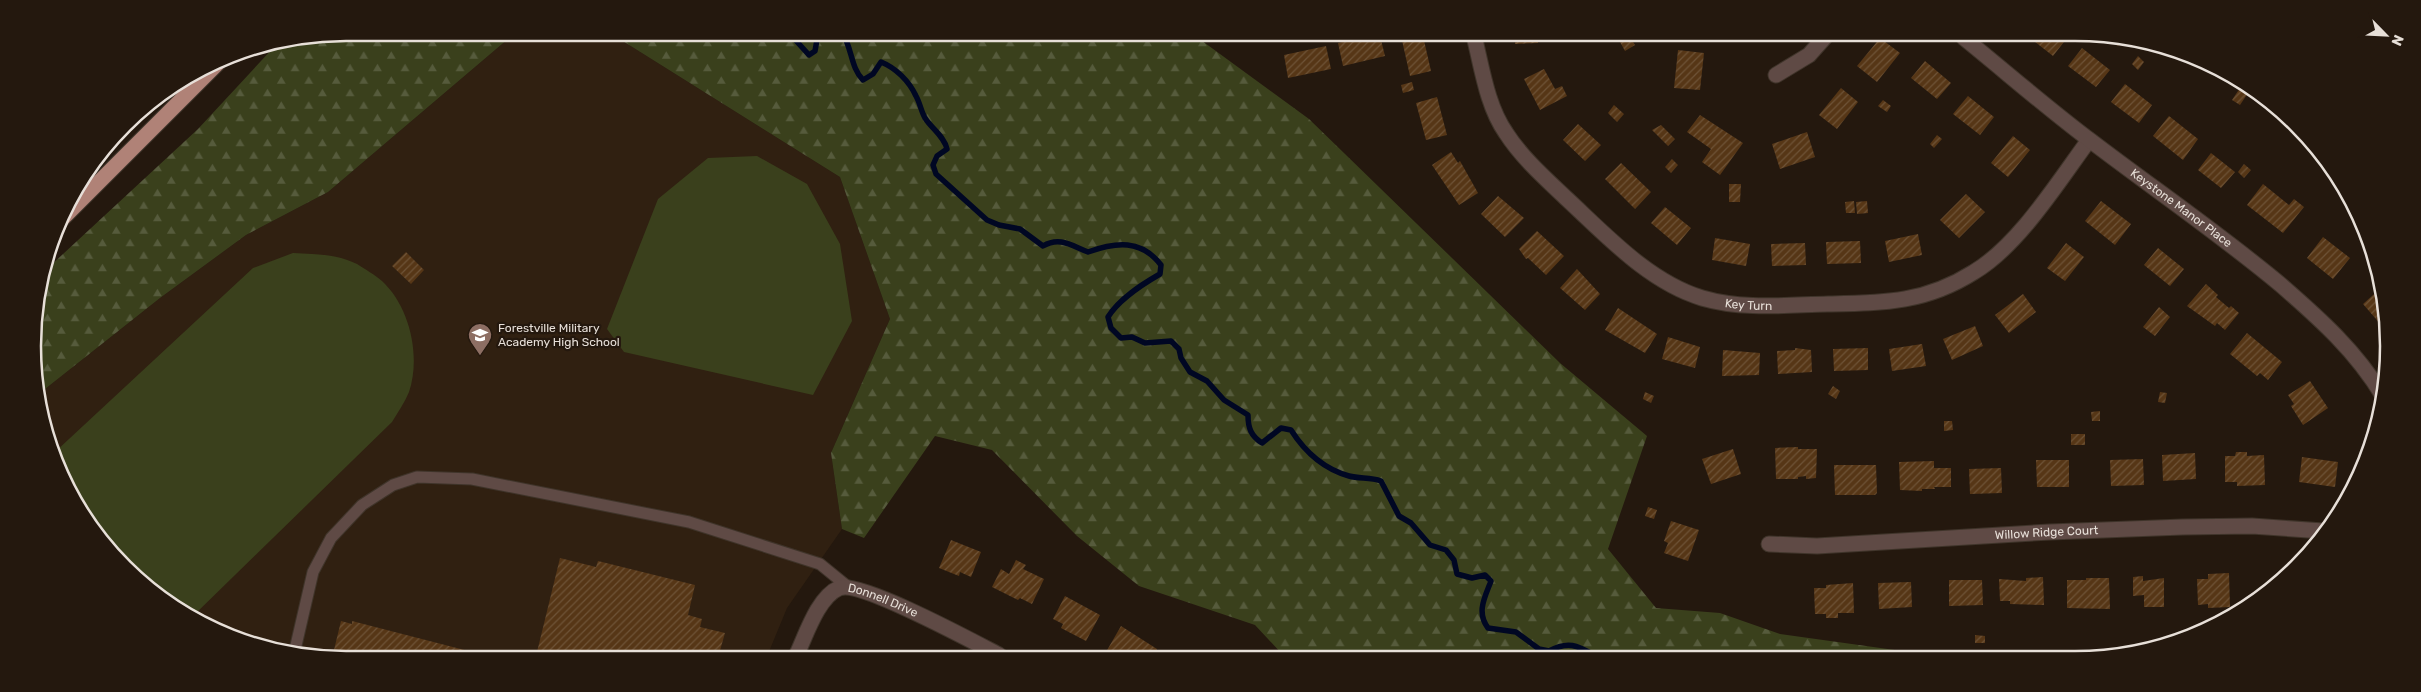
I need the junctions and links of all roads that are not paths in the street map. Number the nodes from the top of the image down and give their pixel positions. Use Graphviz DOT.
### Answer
graph roads {
  1 [pos="1475,41"];
  2 [pos="1821,41"];
  3 [pos="1968,41"];
  4 [pos="1776,75"];
  5 [pos="205,76"];
  6 [pos="2089,140"];
  7 [pos="76,205"];
  8 [pos="2377,388"];
  9 [pos="2318,531"];
  10 [pos="1769,544"];
  11 [pos="847,586"];
  12 [pos="296,646"];
  13 [pos="798,651"];
  14 [pos="991,651"];
  1 -- 6 [label="street, Key Turn"];
  2 -- 4 [label="street"];
  3 -- 6 [label="street, Keystone Manor Place"];
  5 -- 7 [label="highway"];
  6 -- 8 [label="street, Keystone Manor Place"];
  9 -- 10 [label="street, Willow Ridge Court"];
  11 -- 12 [label="lane"];
  11 -- 13 [label="street, Donnell Drive"];
  11 -- 14 [label="street, Donnell Drive"];
}
